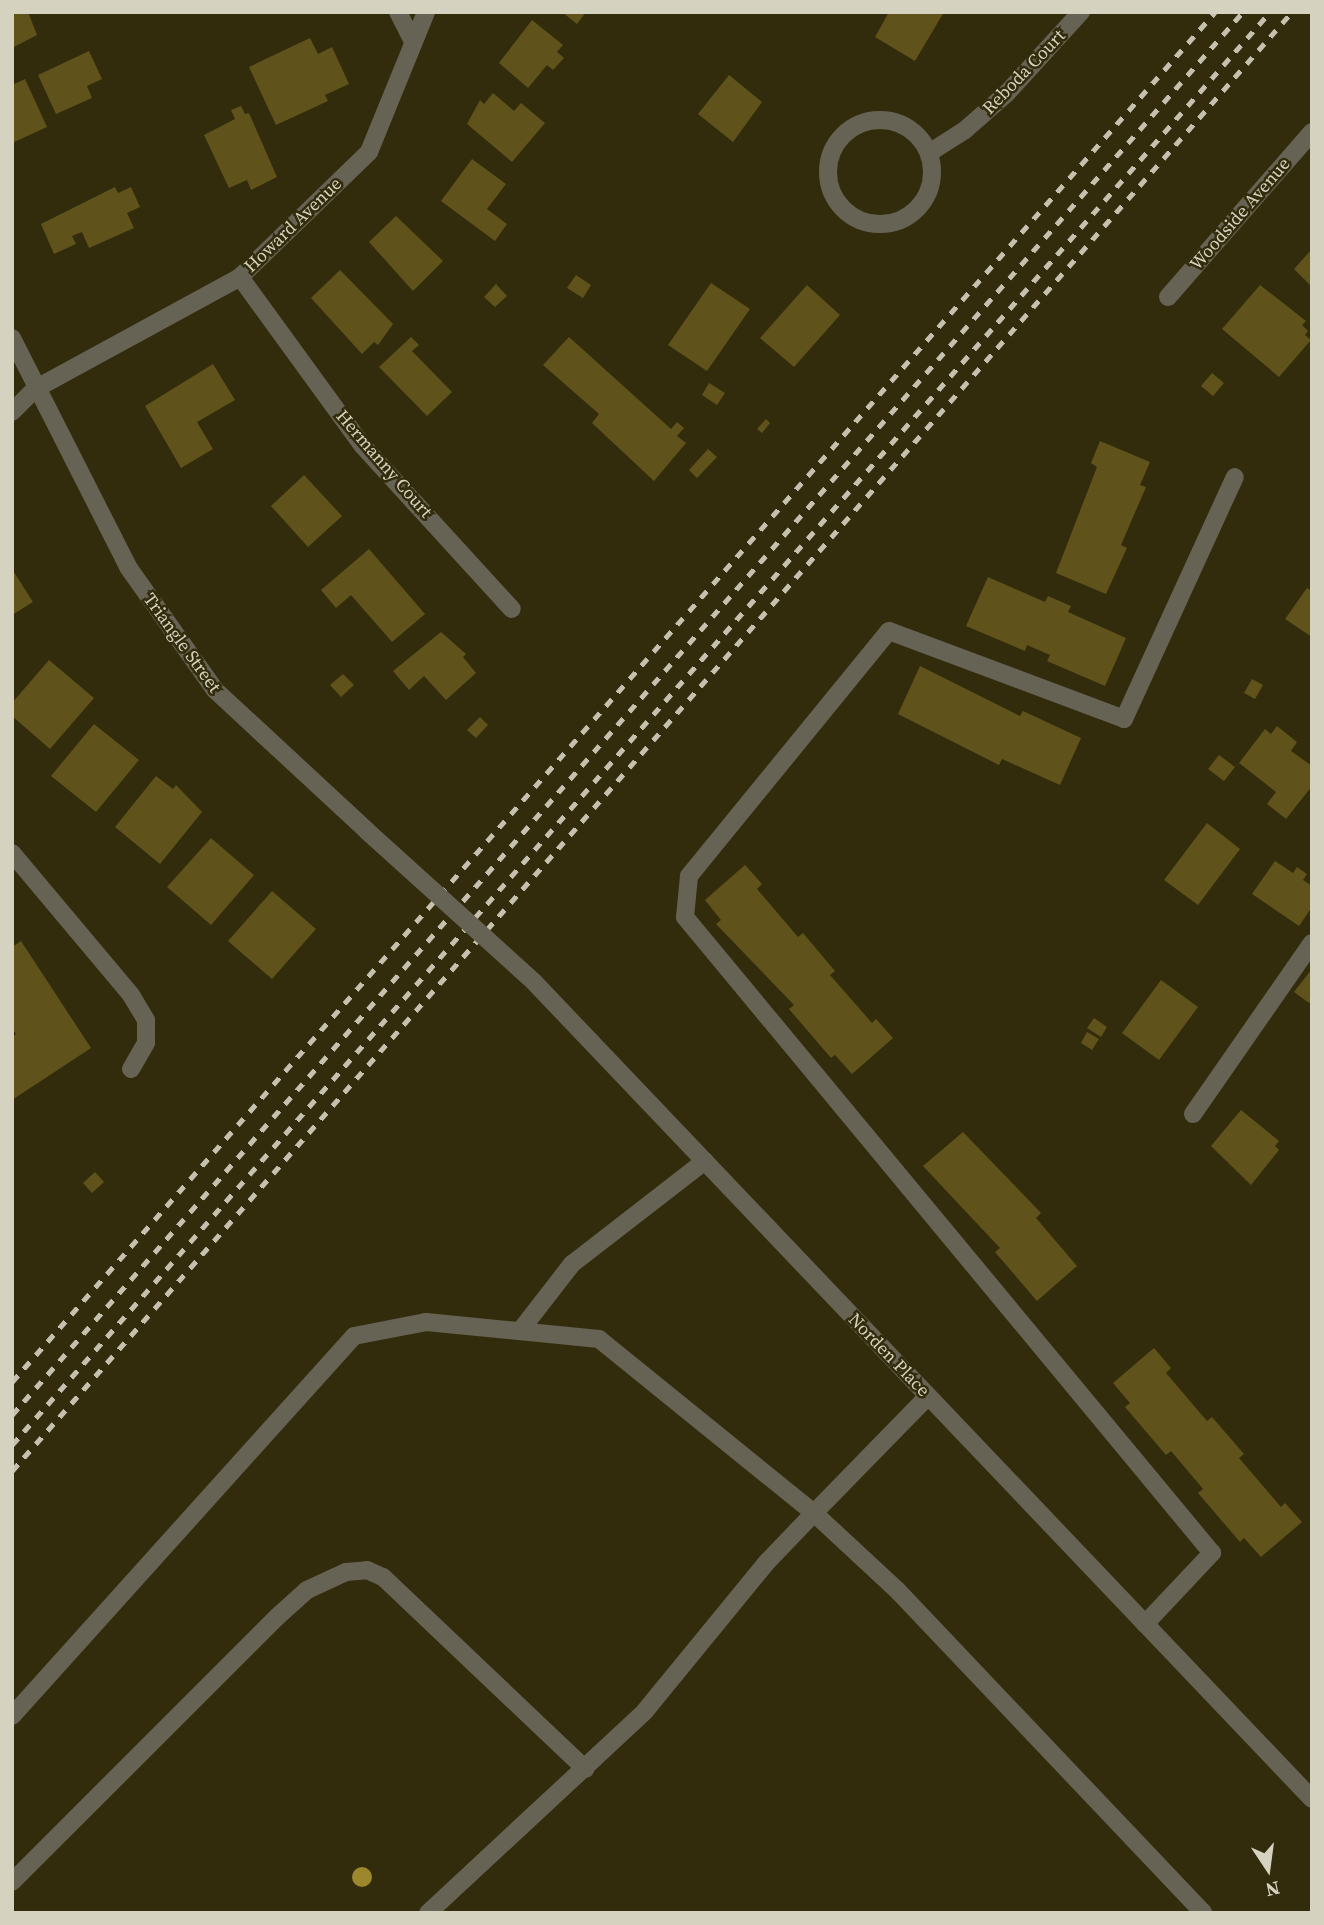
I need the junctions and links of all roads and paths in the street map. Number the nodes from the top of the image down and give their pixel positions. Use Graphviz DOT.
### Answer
graph roads {
  1 [pos="398,12"];
  2 [pos="426,12"];
  3 [pos="1081,12"];
  4 [pos="412,41"];
  5 [pos="1312,132"];
  6 [pos="929,153"];
  7 [pos="240,277"];
  8 [pos="1168,297"];
  9 [pos="12,338"];
  10 [pos="35,389"];
  11 [pos="12,412"];
  12 [pos="1235,477"];
  13 [pos="512,609"];
  14 [pos="12,853"];
  15 [pos="460,918"];
  16 [pos="1312,943"];
  17 [pos="131,1069"];
  18 [pos="1193,1114"];
  19 [pos="705,1161"];
  20 [pos="520,1331"];
  21 [pos="928,1396"];
  22 [pos="814,1513"];
  23 [pos="1145,1624"];
  24 [pos="12,1716"];
  25 [pos="585,1769"];
  26 [pos="1312,1799"];
  27 [pos="12,1882"];
  28 [pos="428,1913"];
  29 [pos="1203,1913"];
  1 -- 4 [label="street"];
  2 -- 4 [label="street, Howard Avenue"];
  3 -- 6 [label="street, Reboda Court"];
  4 -- 7 [label="street, Howard Avenue"];
  5 -- 8 [label="street, Woodside Avenue"];
  6 -- 6 [label="street"];
  7 -- 10 [label="street, Howard Avenue"];
  7 -- 13 [label="street, Hermanny Court"];
  9 -- 10 [label="street, Triangle Street"];
  10 -- 11 [label="street, Howard Avenue"];
  10 -- 15 [label="street, Triangle Street, bridge"];
  12 -- 23 [label="street"];
  14 -- 17 [label="street"];
  15 -- 19 [label="street, Norden Place, bridge"];
  16 -- 18 [label="street"];
  19 -- 20 [label="street"];
  19 -- 21 [label="street, Norden Place"];
  20 -- 22 [label="street"];
  20 -- 24 [label="street"];
  21 -- 22 [label="street"];
  21 -- 23 [label="street, Norden Place"];
  22 -- 25 [label="street"];
  22 -- 29 [label="street"];
  23 -- 26 [label="street, Norden Place"];
  25 -- 27 [label="street"];
  25 -- 28 [label="street"];
}
